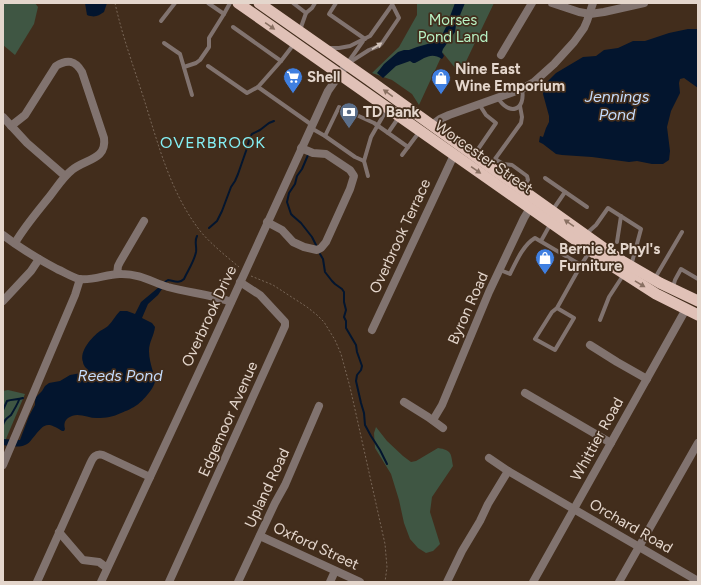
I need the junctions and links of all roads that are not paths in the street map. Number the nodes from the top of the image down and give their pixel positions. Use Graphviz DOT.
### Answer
graph roads {
  1 [pos="175,3"];
  2 [pos="208,3"];
  3 [pos="230,3"];
  4 [pos="238,3"];
  5 [pos="259,3"];
  6 [pos="293,3"];
  7 [pos="315,3"];
  8 [pos="336,3"];
  9 [pos="532,3"];
  10 [pos="552,3"];
  11 [pos="593,3"];
  12 [pos="644,3"];
  13 [pos="392,4"];
  14 [pos="306,12"];
  15 [pos="224,14"];
  16 [pos="590,14"];
  17 [pos="161,21"];
  18 [pos="233,27"];
  19 [pos="299,31"];
  20 [pos="365,39"];
  21 [pos="164,43"];
  22 [pos="294,43"];
  23 [pos="320,46"];
  24 [pos="501,55"];
  25 [pos="281,61"];
  26 [pos="347,64"];
  27 [pos="208,66"];
  28 [pos="184,67"];
  29 [pos="339,74"];
  30 [pos="258,86"];
  31 [pos="522,89"];
  32 [pos="192,95"];
  33 [pos="498,98"];
  34 [pos="479,104"];
  35 [pos="520,106"];
  36 [pos="387,108"];
  37 [pos="3,117"];
  38 [pos="399,117"];
  39 [pos="378,125"];
  40 [pos="432,125"];
  41 [pos="12,126"];
  42 [pos="312,126"];
  43 [pos="420,131"];
  44 [pos="388,133"];
  45 [pos="326,136"];
  46 [pos="408,147"];
  47 [pos="301,148"];
  48 [pos="402,155"];
  49 [pos="454,155"];
  50 [pos="473,155"];
  51 [pos="364,161"];
  52 [pos="493,163"];
  53 [pos="65,176"];
  54 [pos="368,176"];
  55 [pos="545,178"];
  56 [pos="522,190"];
  57 [pos="565,192"];
  58 [pos="587,207"];
  59 [pos="530,208"];
  60 [pos="552,211"];
  61 [pos="621,216"];
  62 [pos="144,221"];
  63 [pos="267,222"];
  64 [pos="551,223"];
  65 [pos="682,232"];
  66 [pos="3,235"];
  67 [pos="585,235"];
  68 [pos="541,241"];
  69 [pos="617,242"];
  70 [pos="15,243"];
  71 [pos="509,251"];
  72 [pos="590,251"];
  73 [pos="519,256"];
  74 [pos="40,259"];
  75 [pos="581,265"];
  76 [pos="500,270"];
  77 [pos="627,270"];
  78 [pos="117,274"];
  79 [pos="80,279"];
  80 [pos="698,279"];
  81 [pos="654,280"];
  82 [pos="240,282"];
  83 [pos="672,289"];
  84 [pos="3,301"];
  85 [pos="698,301"];
  86 [pos="230,302"];
  87 [pos="557,308"];
  88 [pos="686,309"];
  89 [pos="698,315"];
  90 [pos="600,320"];
  91 [pos="372,330"];
  92 [pos="590,345"];
  93 [pos="647,379"];
  94 [pos="525,393"];
  95 [pos="404,402"];
  96 [pos="319,406"];
  97 [pos="433,420"];
  98 [pos="442,428"];
  99 [pos="611,443"];
  100 [pos="698,443"];
  101 [pos="489,458"];
  102 [pos="3,465"];
  103 [pos="508,471"];
  104 [pos="150,476"];
  105 [pos="574,509"];
  106 [pos="59,532"];
  107 [pos="260,536"];
  108 [pos="640,547"];
  109 [pos="107,568"];
  110 [pos="335,571"];
  111 [pos="698,581"];
  112 [pos="37,582"];
  113 [pos="100,582"];
  114 [pos="169,582"];
  115 [pos="238,582"];
  116 [pos="330,582"];
  117 [pos="360,582"];
  118 [pos="447,582"];
  119 [pos="533,582"];
  120 [pos="619,582"];
  1 -- 17 [label="lane"];
  2 -- 15 [label="lane"];
  3 -- 15 [label="lane"];
  4 -- 22 [label="highway, Worcester Street, one-way"];
  5 -- 19 [label="highway, Worcester Street"];
  6 -- 14 [label="lane"];
  7 -- 14 [label="lane"];
  8 -- 20 [label="lane"];
  9 -- 24 [label="street"];
  10 -- 16 [label="street"];
  11 -- 16 [label="street"];
  12 -- 16 [label="street"];
  13 -- 20 [label="lane"];
  26 -- 13 [label="lane, one-way"];
  14 -- 19 [label="lane"];
  15 -- 28 [label="lane"];
  16 -- 31 [label="street"];
  18 -- 25 [label="lane"];
  19 -- 23 [label="highway, Worcester Street"];
  20 -- 23 [label="lane"];
  20 -- 26 [label="lane"];
  21 -- 28 [label="lane"];
  22 -- 25 [label="lane"];
  22 -- 29 [label="highway, Worcester Street"];
  23 -- 26 [label="highway, Worcester Street"];
  25 -- 30 [label="lane"];
  26 -- 29 [label="street, Overbrook Drive"];
  40 -- 26 [label="highway, Worcester Street, one-way"];
  27 -- 30 [label="lane"];
  28 -- 32 [label="lane"];
  29 -- 36 [label="highway, Worcester Street"];
  29 -- 42 [label="street, Overbrook Drive"];
  30 -- 42 [label="lane"];
  31 -- 33 [label="street"];
  31 -- 35 [label="lane"];
  33 -- 34 [label="street"];
  33 -- 35 [label="lane"];
  34 -- 40 [label="street"];
  34 -- 50 [label="lane"];
  35 -- 52 [label="lane"];
  36 -- 38 [label="highway, Worcester Street"];
  36 -- 39 [label="lane"];
  37 -- 41 [label="street"];
  38 -- 43 [label="highway, Worcester Street"];
  38 -- 44 [label="lane"];
  39 -- 44 [label="lane"];
  39 -- 45 [label="lane"];
  39 -- 51 [label="lane"];
  40 -- 50 [label="highway, Worcester Street"];
  41 -- 53 [label="street"];
  41 -- 53 [label="street"];
  42 -- 45 [label="lane"];
  42 -- 47 [label="street, Overbrook Drive"];
  43 -- 46 [label="lane"];
  43 -- 49 [label="highway, Worcester Street"];
  44 -- 46 [label="lane"];
  45 -- 51 [label="lane"];
  46 -- 48 [label="lane"];
  47 -- 63 [label="street, Overbrook Drive"];
  47 -- 63 [label="street"];
  49 -- 59 [label="highway, Worcester Street, one-way"];
  49 -- 91 [label="street, Overbrook Terrace"];
  50 -- 52 [label="highway, Worcester Street"];
  51 -- 54 [label="lane"];
  52 -- 56 [label="highway, Worcester Street"];
  52 -- 56 [label="lane"];
  53 -- 70 [label="street"];
  55 -- 57 [label="lane"];
  56 -- 60 [label="highway, Worcester Street"];
  57 -- 58 [label="lane"];
  57 -- 60 [label="lane"];
  59 -- 64 [label="highway, Worcester Street"];
  59 -- 71 [label="street, Byron Road"];
  67 -- 60 [label="highway, Worcester Street, one-way"];
  61 -- 67 [label="lane"];
  61 -- 69 [label="lane"];
  61 -- 77 [label="lane"];
  62 -- 78 [label="street"];
  63 -- 82 [label="street, Overbrook Drive"];
  64 -- 68 [label="lane"];
  64 -- 72 [label="highway, Worcester Street"];
  65 -- 81 [label="lane"];
  66 -- 70 [label="street"];
  67 -- 77 [label="highway, Worcester Street"];
  68 -- 73 [label="lane"];
  68 -- 75 [label="lane"];
  70 -- 74 [label="street"];
  71 -- 73 [label="lane"];
  71 -- 76 [label="street, Byron Road"];
  72 -- 75 [label="lane"];
  72 -- 77 [label="highway, Worcester Street"];
  73 -- 76 [label="lane"];
  74 -- 79 [label="street"];
  74 -- 84 [label="street"];
  75 -- 87 [label="lane"];
  76 -- 97 [label="street, Byron Road"];
  77 -- 81 [label="highway, Worcester Street"];
  77 -- 88 [label="highway, Worcester Street, one-way"];
  77 -- 90 [label="lane"];
  78 -- 79 [label="street"];
  78 -- 86 [label="street"];
  79 -- 102 [label="street"];
  80 -- 83 [label="lane"];
  81 -- 83 [label="highway, Worcester Street"];
  82 -- 86 [label="street, Overbrook Drive"];
  82 -- 114 [label="street, Edgemoor Avenue"];
  83 -- 85 [label="highway, Worcester Street"];
  86 -- 104 [label="street, Overbrook Drive"];
  87 -- 87 [label="lane"];
  88 -- 89 [label="highway, Worcester Street"];
  88 -- 93 [label="street, Whittier Road"];
  92 -- 93 [label="street"];
  93 -- 99 [label="street, Whittier Road"];
  94 -- 99 [label="street"];
  95 -- 97 [label="street"];
  96 -- 107 [label="street, Upland Road"];
  97 -- 98 [label="street"];
  99 -- 105 [label="street, Whittier Road"];
  100 -- 108 [label="street"];
  101 -- 103 [label="street, Orchard Road"];
  103 -- 105 [label="street, Orchard Road"];
  103 -- 118 [label="street"];
  104 -- 106 [label="street"];
  104 -- 109 [label="street, Overbrook Drive"];
  105 -- 108 [label="street, Orchard Road"];
  105 -- 119 [label="street, Whittier Road"];
  106 -- 109 [label="street"];
  106 -- 112 [label="street"];
  107 -- 110 [label="street, Oxford Street"];
  107 -- 115 [label="street, Upland Road"];
  108 -- 111 [label="street, Orchard Road"];
  108 -- 120 [label="street"];
  109 -- 113 [label="street, Overbrook Drive"];
  110 -- 116 [label="street"];
  110 -- 117 [label="street, Oxford Street"];
}
